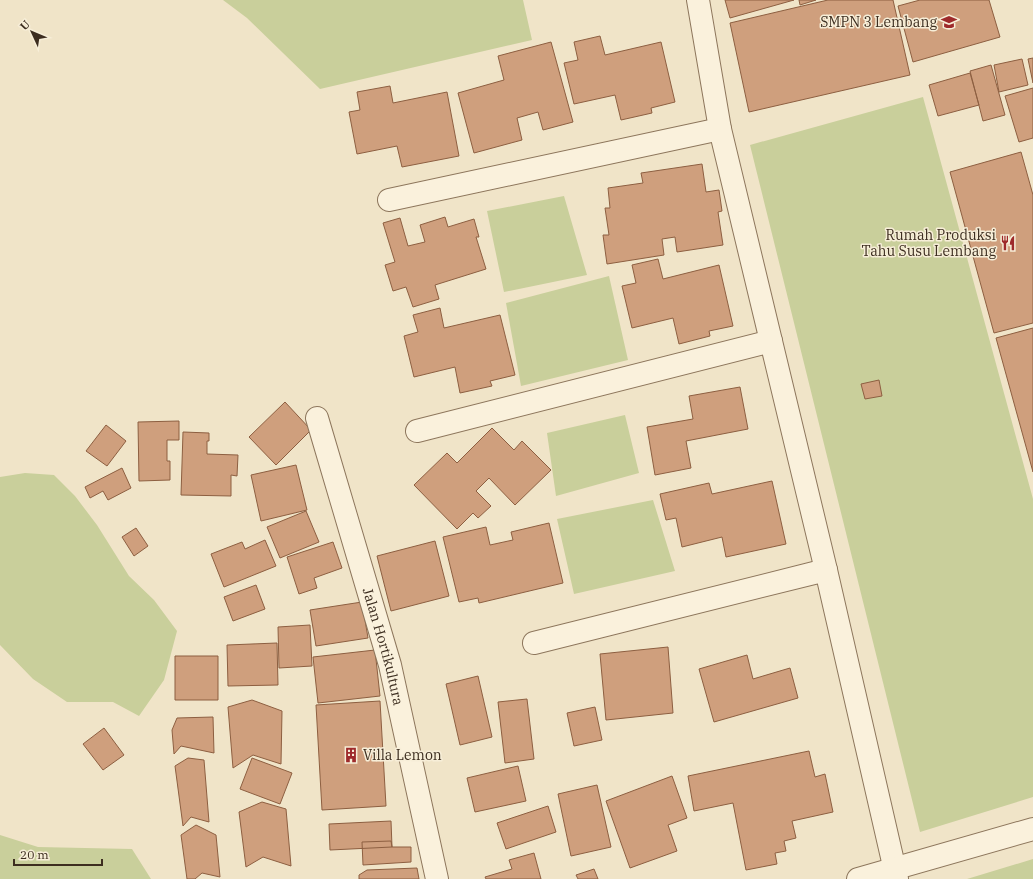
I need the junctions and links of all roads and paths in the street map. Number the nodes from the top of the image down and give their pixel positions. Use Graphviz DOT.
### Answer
graph roads {
  1 [pos="698,0"];
  2 [pos="720,129"];
  3 [pos="389,200"];
  4 [pos="771,341"];
  5 [pos="317,418"];
  6 [pos="417,431"];
  7 [pos="826,570"];
  8 [pos="534,643"];
  9 [pos="1033,829"];
  10 [pos="896,874"];
  11 [pos="437,879"];
  12 [pos="858,879"];
  1 -- 2 [label="street"];
  2 -- 3 [label="street"];
  2 -- 4 [label="street"];
  4 -- 6 [label="street"];
  4 -- 7 [label="street"];
  5 -- 11 [label="street, Jalan Hortikultura"];
  7 -- 8 [label="street"];
  7 -- 10 [label="street"];
  9 -- 10 [label="street"];
  10 -- 12 [label="street"];
}
